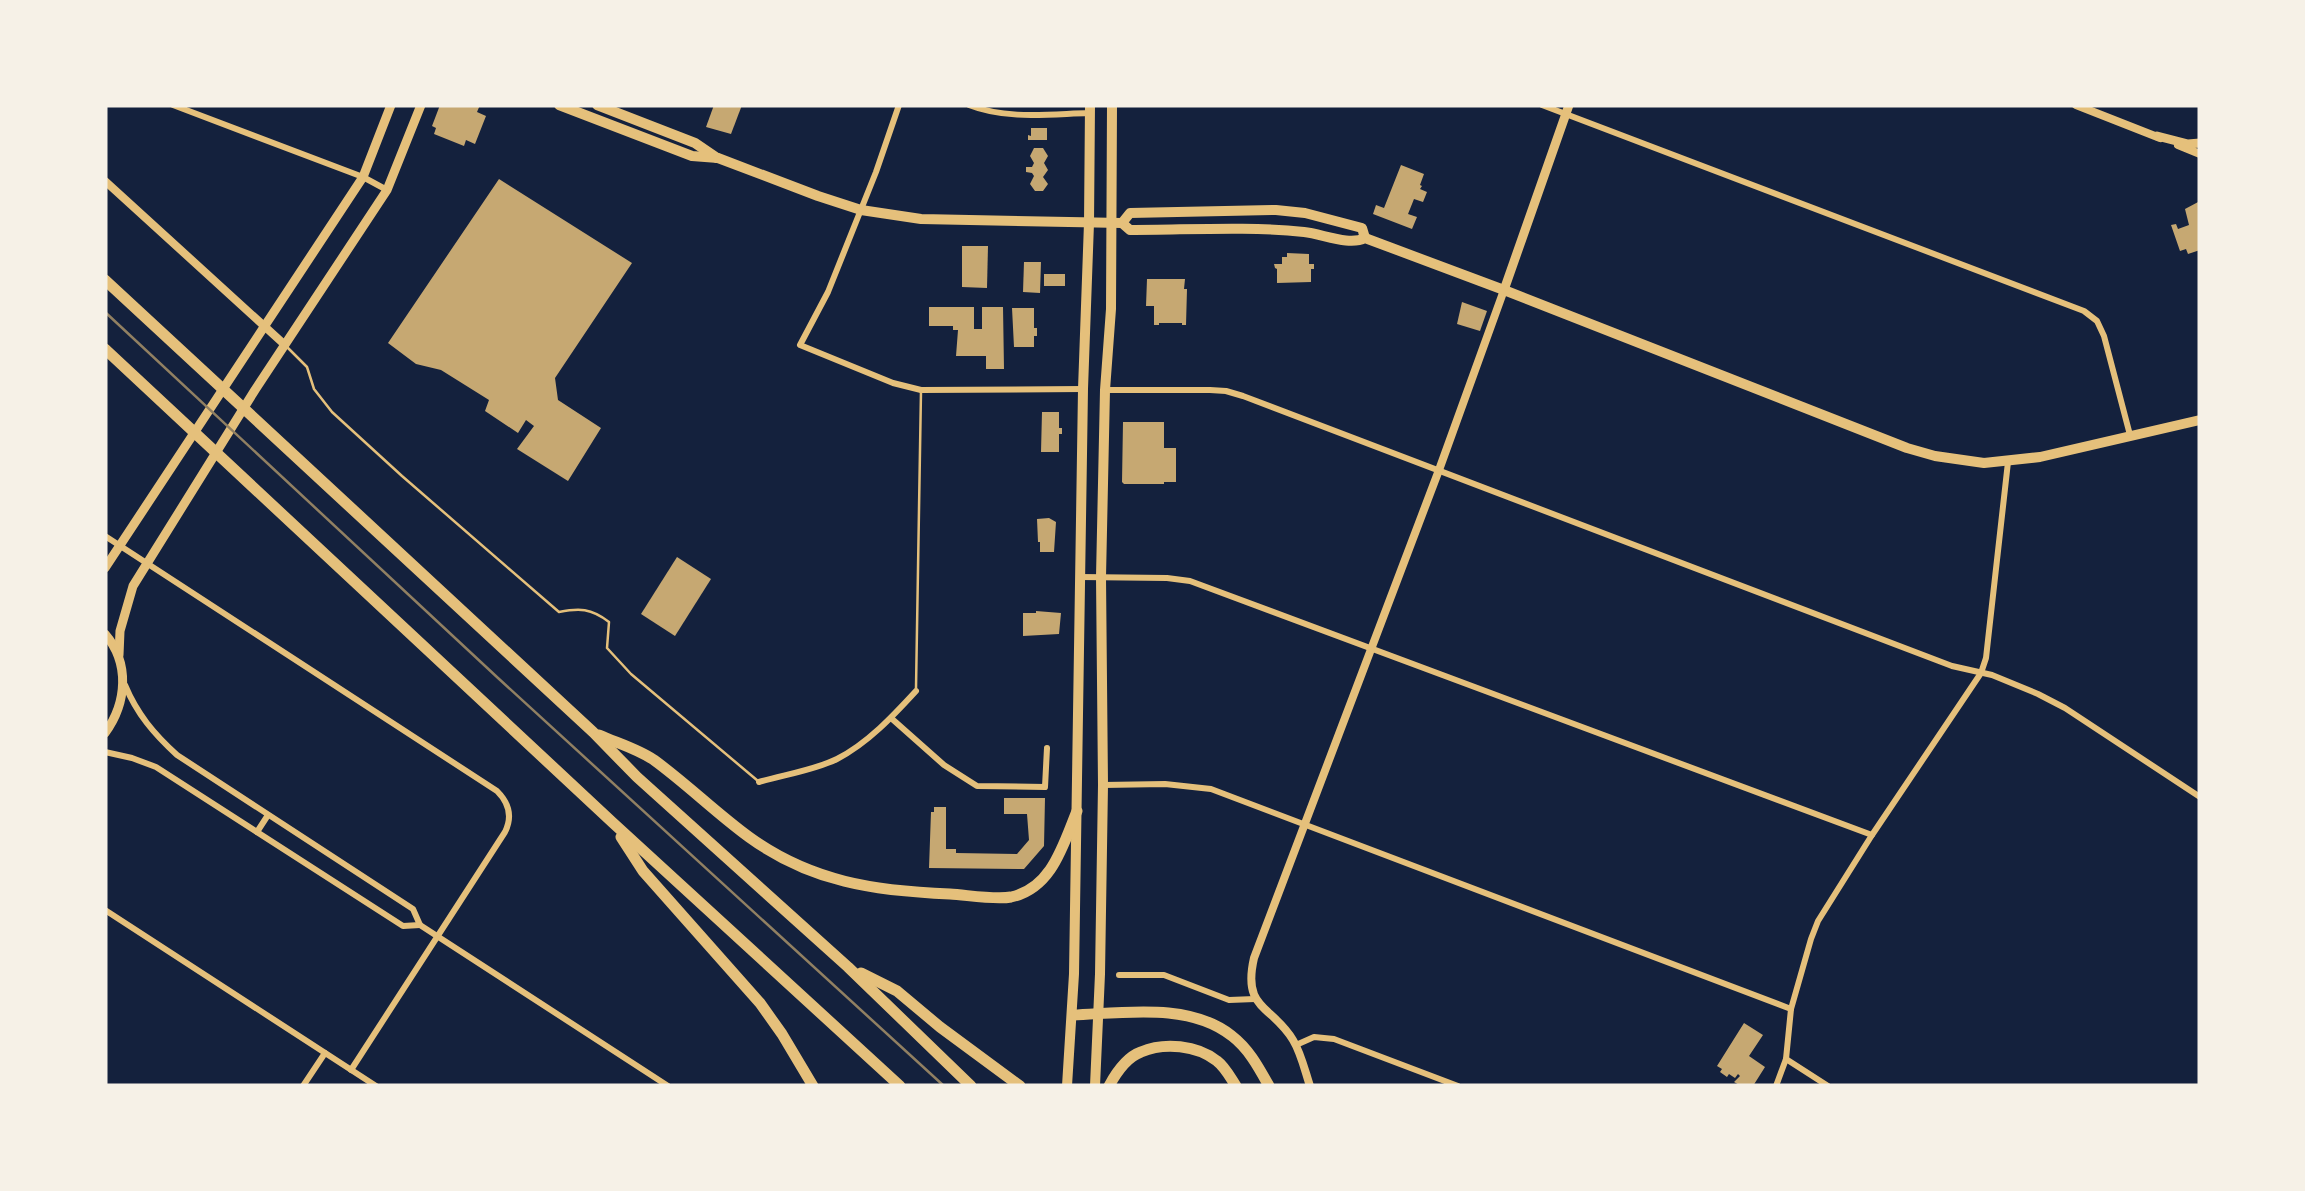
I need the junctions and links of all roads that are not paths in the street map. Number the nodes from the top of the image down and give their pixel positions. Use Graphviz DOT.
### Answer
graph roads {
  1 [pos="173,105"];
  2 [pos="391,105"];
  3 [pos="421,105"];
  4 [pos="559,105"];
  5 [pos="597,105"];
  6 [pos="899,105"];
  7 [pos="970,105"];
  8 [pos="1112,105"];
  9 [pos="1542,105"];
  10 [pos="2076,105"];
  11 [pos="1090,109"];
  12 [pos="1568,109"];
  13 [pos="2157,136"];
  14 [pos="2200,144"];
  15 [pos="2200,154"];
  16 [pos="718,158"];
  17 [pos="363,177"];
  18 [pos="105,180"];
  19 [pos="387,190"];
  20 [pos="861,210"];
  21 [pos="1089,223"];
  22 [pos="1117,223"];
  23 [pos="1365,238"];
  24 [pos="105,280"];
  25 [pos="1504,290"];
  26 [pos="264,326"];
  27 [pos="284,345"];
  28 [pos="105,349"];
  29 [pos="1083,389"];
  30 [pos="921,390"];
  31 [pos="1105,390"];
  32 [pos="2200,420"];
  33 [pos="2130,436"];
  34 [pos="2008,460"];
  35 [pos="1440,470"];
  36 [pos="105,536"];
  37 [pos="120,546"];
  38 [pos="147,563"];
  39 [pos="105,568"];
  40 [pos="1080,576"];
  41 [pos="1101,577"];
  42 [pos="105,634"];
  43 [pos="1372,648"];
  44 [pos="119,655"];
  45 [pos="1980,673"];
  46 [pos="124,682"];
  47 [pos="916,691"];
  48 [pos="891,718"];
  49 [pos="593,732"];
  50 [pos="105,733"];
  51 [pos="1047,748"];
  52 [pos="105,752"];
  53 [pos="759,782"];
  54 [pos="1103,785"];
  55 [pos="2200,797"];
  56 [pos="1077,811"];
  57 [pos="268,815"];
  58 [pos="612,822"];
  59 [pos="1303,826"];
  60 [pos="257,832"];
  61 [pos="1872,835"];
  62 [pos="105,910"];
  63 [pos="420,925"];
  64 [pos="438,936"];
  65 [pos="848,967"];
  66 [pos="1118,974"];
  67 [pos="1255,999"];
  68 [pos="1791,1009"];
  69 [pos="1099,1014"];
  70 [pos="1072,1015"];
  71 [pos="1296,1046"];
  72 [pos="325,1052"];
  73 [pos="1786,1059"];
  74 [pos="351,1070"];
  75 [pos="303,1086"];
  76 [pos="376,1086"];
  77 [pos="668,1086"];
  78 [pos="813,1086"];
  79 [pos="900,1086"];
  80 [pos="971,1086"];
  81 [pos="1020,1086"];
  82 [pos="1067,1086"];
  83 [pos="1095,1086"];
  84 [pos="1109,1086"];
  85 [pos="1236,1086"];
  86 [pos="1269,1086"];
  87 [pos="1310,1086"];
  88 [pos="1458,1086"];
  89 [pos="1776,1086"];
  90 [pos="1828,1086"];
  1 -- 17 [label="street"];
  2 -- 17 [label="main road"];
  3 -- 19 [label="main road"];
  4 -- 16 [label="main road"];
  5 -- 16 [label="main road"];
  6 -- 20 [label="street"];
  7 -- 11 [label="street"];
  8 -- 22 [label="main road"];
  9 -- 12 [label="street"];
  10 -- 13 [label="street"];
  11 -- 21 [label="main road"];
  12 -- 25 [label="main road"];
  12 -- 33 [label="street"];
  13 -- 14 [label="main road"];
  13 -- 15 [label="street"];
  16 -- 20 [label="main road"];
  17 -- 19 [label="street"];
  17 -- 26 [label="main road"];
  18 -- 26 [label="street"];
  19 -- 27 [label="main road"];
  20 -- 21 [label="main road"];
  20 -- 30 [label="street"];
  21 -- 22 [label="main road"];
  21 -- 29 [label="main road"];
  22 -- 23 [label="main road"];
  22 -- 23 [label="main road"];
  22 -- 31 [label="main road"];
  23 -- 25 [label="main road"];
  24 -- 49 [label="highway"];
  25 -- 34 [label="main road"];
  25 -- 35 [label="street"];
  26 -- 27 [label="street"];
  26 -- 37 [label="main road"];
  27 -- 38 [label="main road"];
  27 -- 53 [label="lane"];
  28 -- 58 [label="highway"];
  29 -- 30 [label="street"];
  29 -- 40 [label="main road"];
  30 -- 47 [label="lane"];
  31 -- 35 [label="street"];
  31 -- 41 [label="main road"];
  32 -- 33 [label="main road"];
  33 -- 34 [label="main road"];
  34 -- 45 [label="street"];
  35 -- 43 [label="street"];
  35 -- 45 [label="street"];
  36 -- 37 [label="street"];
  37 -- 38 [label="street"];
  37 -- 39 [label="main road"];
  38 -- 44 [label="main road"];
  38 -- 64 [label="street"];
  40 -- 41 [label="street"];
  40 -- 56 [label="main road"];
  41 -- 43 [label="street"];
  41 -- 54 [label="main road"];
  42 -- 44 [label="main road"];
  43 -- 59 [label="street"];
  43 -- 61 [label="street"];
  44 -- 46 [label="main road"];
  45 -- 55 [label="street"];
  45 -- 61 [label="street"];
  46 -- 50 [label="main road"];
  46 -- 57 [label="street"];
  47 -- 48 [label="street"];
  48 -- 51 [label="street"];
  48 -- 53 [label="street"];
  49 -- 56 [label="highway"];
  49 -- 65 [label="highway"];
  52 -- 60 [label="street"];
  54 -- 59 [label="street"];
  54 -- 69 [label="main road"];
  56 -- 70 [label="main road"];
  57 -- 60 [label="street"];
  57 -- 63 [label="street"];
  58 -- 78 [label="highway"];
  58 -- 79 [label="highway"];
  59 -- 67 [label="street"];
  59 -- 68 [label="street"];
  60 -- 63 [label="street"];
  61 -- 68 [label="street"];
  62 -- 72 [label="street"];
  63 -- 64 [label="street"];
  64 -- 74 [label="street"];
  64 -- 77 [label="street"];
  65 -- 80 [label="highway"];
  65 -- 81 [label="highway"];
  66 -- 67 [label="street"];
  67 -- 71 [label="street"];
  68 -- 73 [label="street"];
  69 -- 70 [label="highway"];
  69 -- 83 [label="main road"];
  69 -- 86 [label="highway"];
  70 -- 82 [label="main road"];
  71 -- 87 [label="street"];
  71 -- 88 [label="street"];
  72 -- 74 [label="street"];
  72 -- 75 [label="street"];
  73 -- 89 [label="street"];
  73 -- 90 [label="street"];
  74 -- 76 [label="street"];
  84 -- 85 [label="highway"];
}
